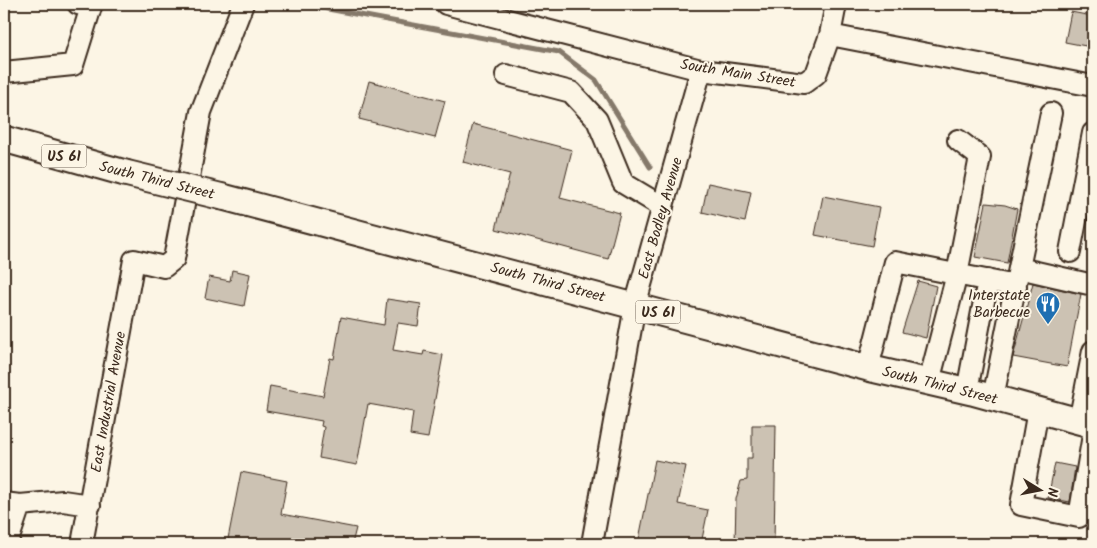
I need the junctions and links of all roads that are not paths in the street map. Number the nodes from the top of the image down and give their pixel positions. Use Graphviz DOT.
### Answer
graph roads {
  1 [pos="78,4"];
  2 [pos="446,4"];
  3 [pos="836,4"];
  4 [pos="243,5"];
  5 [pos="830,35"];
  6 [pos="701,70"];
  7 [pos="4,72"];
  8 [pos="506,75"];
  9 [pos="1093,86"];
  10 [pos="1051,113"];
  11 [pos="1093,133"];
  12 [pos="4,139"];
  13 [pos="958,140"];
  14 [pos="663,206"];
  15 [pos="1070,252"];
  16 [pos="957,274"];
  17 [pos="1018,277"];
  18 [pos="988,280"];
  19 [pos="1093,285"];
  20 [pos="635,306"];
  21 [pos="1093,350"];
  22 [pos="868,368"];
  23 [pos="929,382"];
  24 [pos="967,391"];
  25 [pos="993,398"];
  26 [pos="1038,410"];
  27 [pos="1088,427"];
  28 [pos="12,504"];
  29 [pos="90,505"];
  30 [pos="7,544"];
  31 [pos="82,544"];
  32 [pos="592,544"];
  1 -- 7 [label="street"];
  2 -- 6 [label="street, South Main Street"];
  3 -- 5 [label="street"];
  4 -- 29 [label="street, East Industrial Avenue"];
  5 -- 6 [label="street, South Main Street"];
  5 -- 9 [label="street"];
  6 -- 14 [label="street, East Bodley Avenue"];
  8 -- 14 [label="street"];
  10 -- 17 [label="street"];
  11 -- 15 [label="street"];
  12 -- 20 [label="main road, South Third Street / US 61, bridge"];
  13 -- 16 [label="street"];
  14 -- 20 [label="street, East Bodley Avenue"];
  16 -- 18 [label="street"];
  16 -- 22 [label="street"];
  16 -- 23 [label="street"];
  17 -- 18 [label="street"];
  17 -- 19 [label="street"];
  17 -- 25 [label="street"];
  18 -- 24 [label="street"];
  20 -- 22 [label="main road, South Third Street / US 61"];
  20 -- 32 [label="street, East Bodley Avenue"];
  21 -- 27 [label="street"];
  22 -- 23 [label="main road, South Third Street / US 61"];
  23 -- 24 [label="main road, South Third Street / US 61"];
  24 -- 25 [label="main road, South Third Street / US 61"];
  25 -- 26 [label="main road, South Third Street / US 61"];
  26 -- 27 [label="main road, South Third Street / US 61"];
  26 -- 27 [label="street"];
  28 -- 29 [label="street"];
  28 -- 30 [label="street"];
  29 -- 31 [label="street, East Industrial Avenue"];
}
